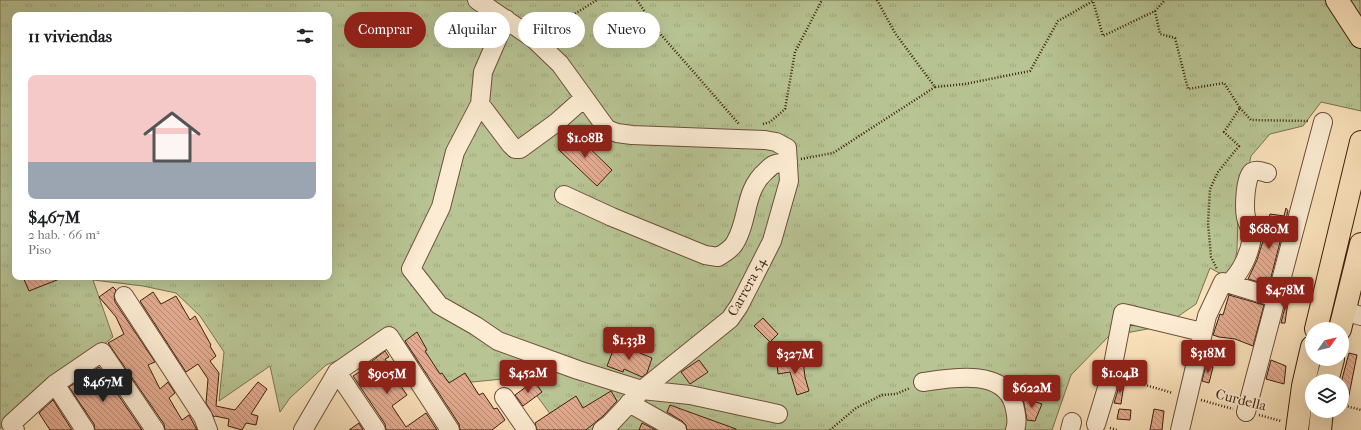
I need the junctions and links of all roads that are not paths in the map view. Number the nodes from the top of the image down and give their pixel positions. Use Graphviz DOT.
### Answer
graph roads {
  1 [pos="477,0"];
  2 [pos="1337,0"];
  3 [pos="1353,0"];
  4 [pos="495,12"];
  5 [pos="1361,12"];
  6 [pos="510,22"];
  7 [pos="1361,37"];
  8 [pos="493,48"];
  9 [pos="584,98"];
  10 [pos="480,104"];
  11 [pos="1323,122"];
  12 [pos="1361,142"];
  13 [pos="788,161"];
  14 [pos="1267,173"];
  15 [pos="564,195"];
  16 [pos="1361,244"];
  17 [pos="1226,282"];
  18 [pos="124,296"];
  19 [pos="1276,298"];
  20 [pos="1348,319"];
  21 [pos="1318,322"];
  22 [pos="1202,332"];
  23 [pos="1308,366"];
  24 [pos="337,372"];
  25 [pos="923,382"];
  26 [pos="55,384"];
  27 [pos="642,390"];
  28 [pos="504,397"];
  29 [pos="629,403"];
  30 [pos="1246,412"];
  31 [pos="778,414"];
  32 [pos="1321,418"];
  33 [pos="1096,424"];
  34 [pos="9,427"];
  35 [pos="1297,427"];
  36 [pos="304,429"];
  37 [pos="85,430"];
  38 [pos="155,430"];
  39 [pos="208,430"];
  40 [pos="376,430"];
  41 [pos="450,430"];
  42 [pos="527,430"];
  43 [pos="602,430"];
  44 [pos="677,430"];
  45 [pos="1015,430"];
  46 [pos="1180,430"];
  47 [pos="1320,430"];
  1 -- 4 [label="street"];
  2 -- 7 [label="main road"];
  3 -- 5 [label="main road"];
  6 -- 9 [label="street"];
  8 -- 10 [label="street"];
  9 -- 10 [label="street"];
  9 -- 13 [label="street"];
  10 -- 27 [label="street"];
  11 -- 19 [label="street"];
  12 -- 21 [label="main road"];
  13 -- 15 [label="street"];
  13 -- 27 [label="street, Carrera 54"];
  14 -- 17 [label="street"];
  16 -- 20 [label="main road"];
  17 -- 19 [label="street"];
  17 -- 22 [label="street"];
  18 -- 39 [label="street"];
  19 -- 30 [label="street"];
  22 -- 33 [label="street"];
  22 -- 46 [label="street"];
  23 -- 35 [label="main road"];
  24 -- 36 [label="street"];
  24 -- 40 [label="street"];
  24 -- 41 [label="street"];
  25 -- 45 [label="street"];
  26 -- 34 [label="street"];
  26 -- 37 [label="street"];
  26 -- 38 [label="street"];
  27 -- 29 [label="street, Carrera 54"];
  27 -- 31 [label="street"];
  28 -- 42 [label="street"];
  29 -- 43 [label="street, Carrera 54"];
  29 -- 44 [label="street"];
  32 -- 47 [label="main road"];
}
